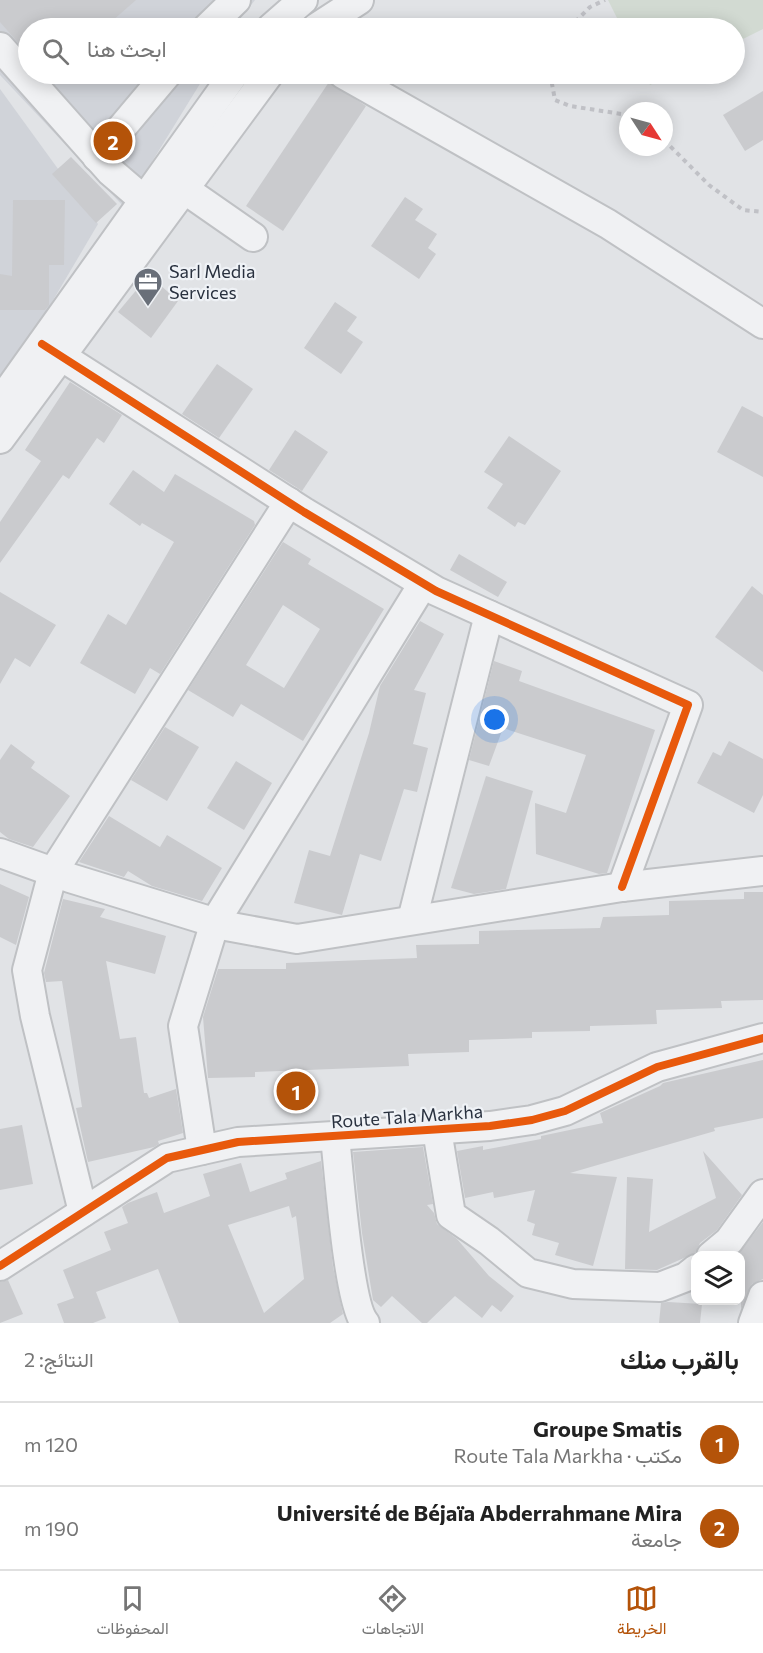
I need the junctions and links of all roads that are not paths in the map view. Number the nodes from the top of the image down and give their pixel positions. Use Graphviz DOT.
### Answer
graph roads {
  1 [pos="236,0"];
  2 [pos="303,0"];
  3 [pos="359,0"];
  4 [pos="217,18"];
  5 [pos="282,18"];
  6 [pos="331,18"];
  7 [pos="0,47"];
  8 [pos="18,67"];
  9 [pos="33,84"];
  10 [pos="159,84"];
  11 [pos="227,84"];
  12 [pos="262,84"];
  13 [pos="361,84"];
  14 [pos="97,157"];
  15 [pos="184,189"];
  16 [pos="145,201"];
  17 [pos="253,237"];
  18 [pos="763,324"];
  19 [pos="52,351"];
  20 [pos="0,402"];
  21 [pos="0,440"];
  22 [pos="289,502"];
  23 [pos="423,584"];
  24 [pos="489,615"];
  25 [pos="0,853"];
  26 [pos="763,871"];
  27 [pos="53,872"];
  28 [pos="622,887"];
  29 [pos="412,920"];
  30 [pos="214,922"];
  31 [pos="763,1038"];
  32 [pos="437,1130"];
  33 [pos="335,1137"];
  34 [pos="202,1150"];
  35 [pos="763,1194"];
  36 [pos="83,1212"];
  37 [pos="717,1251"];
  38 [pos="0,1266"];
  39 [pos="691,1272"];
  40 [pos="763,1296"];
  41 [pos="365,1323"];
  42 [pos="753,1323"];
  1 -- 4 [label="street"];
  2 -- 5 [label="street"];
  3 -- 6 [label="street"];
  7 -- 8 [label="street"];
  9 -- 14 [label="street"];
  10 -- 14 [label="street"];
  11 -- 16 [label="street"];
  12 -- 15 [label="street"];
  13 -- 18 [label="street"];
  14 -- 16 [label="street"];
  15 -- 17 [label="street"];
  15 -- 19 [label="street"];
  16 -- 19 [label="street"];
  19 -- 20 [label="street"];
  19 -- 21 [label="street"];
  19 -- 22 [label="street"];
  22 -- 23 [label="street"];
  22 -- 27 [label="street"];
  23 -- 24 [label="street"];
  23 -- 30 [label="street"];
  24 -- 28 [label="street"];
  24 -- 29 [label="street"];
  25 -- 27 [label="street"];
  26 -- 28 [label="street"];
  27 -- 30 [label="street"];
  27 -- 36 [label="street"];
  28 -- 29 [label="street"];
  29 -- 30 [label="street"];
  30 -- 34 [label="street"];
  31 -- 32 [label="street, Route Tala Markha"];
  32 -- 33 [label="street, Route Tala Markha"];
  32 -- 39 [label="street"];
  33 -- 34 [label="street, Route Tala Markha"];
  33 -- 41 [label="street"];
  34 -- 36 [label="street, Route Tala Markha"];
  35 -- 37 [label="street"];
  36 -- 38 [label="street, Route Tala Markha"];
  40 -- 42 [label="street"];
}
